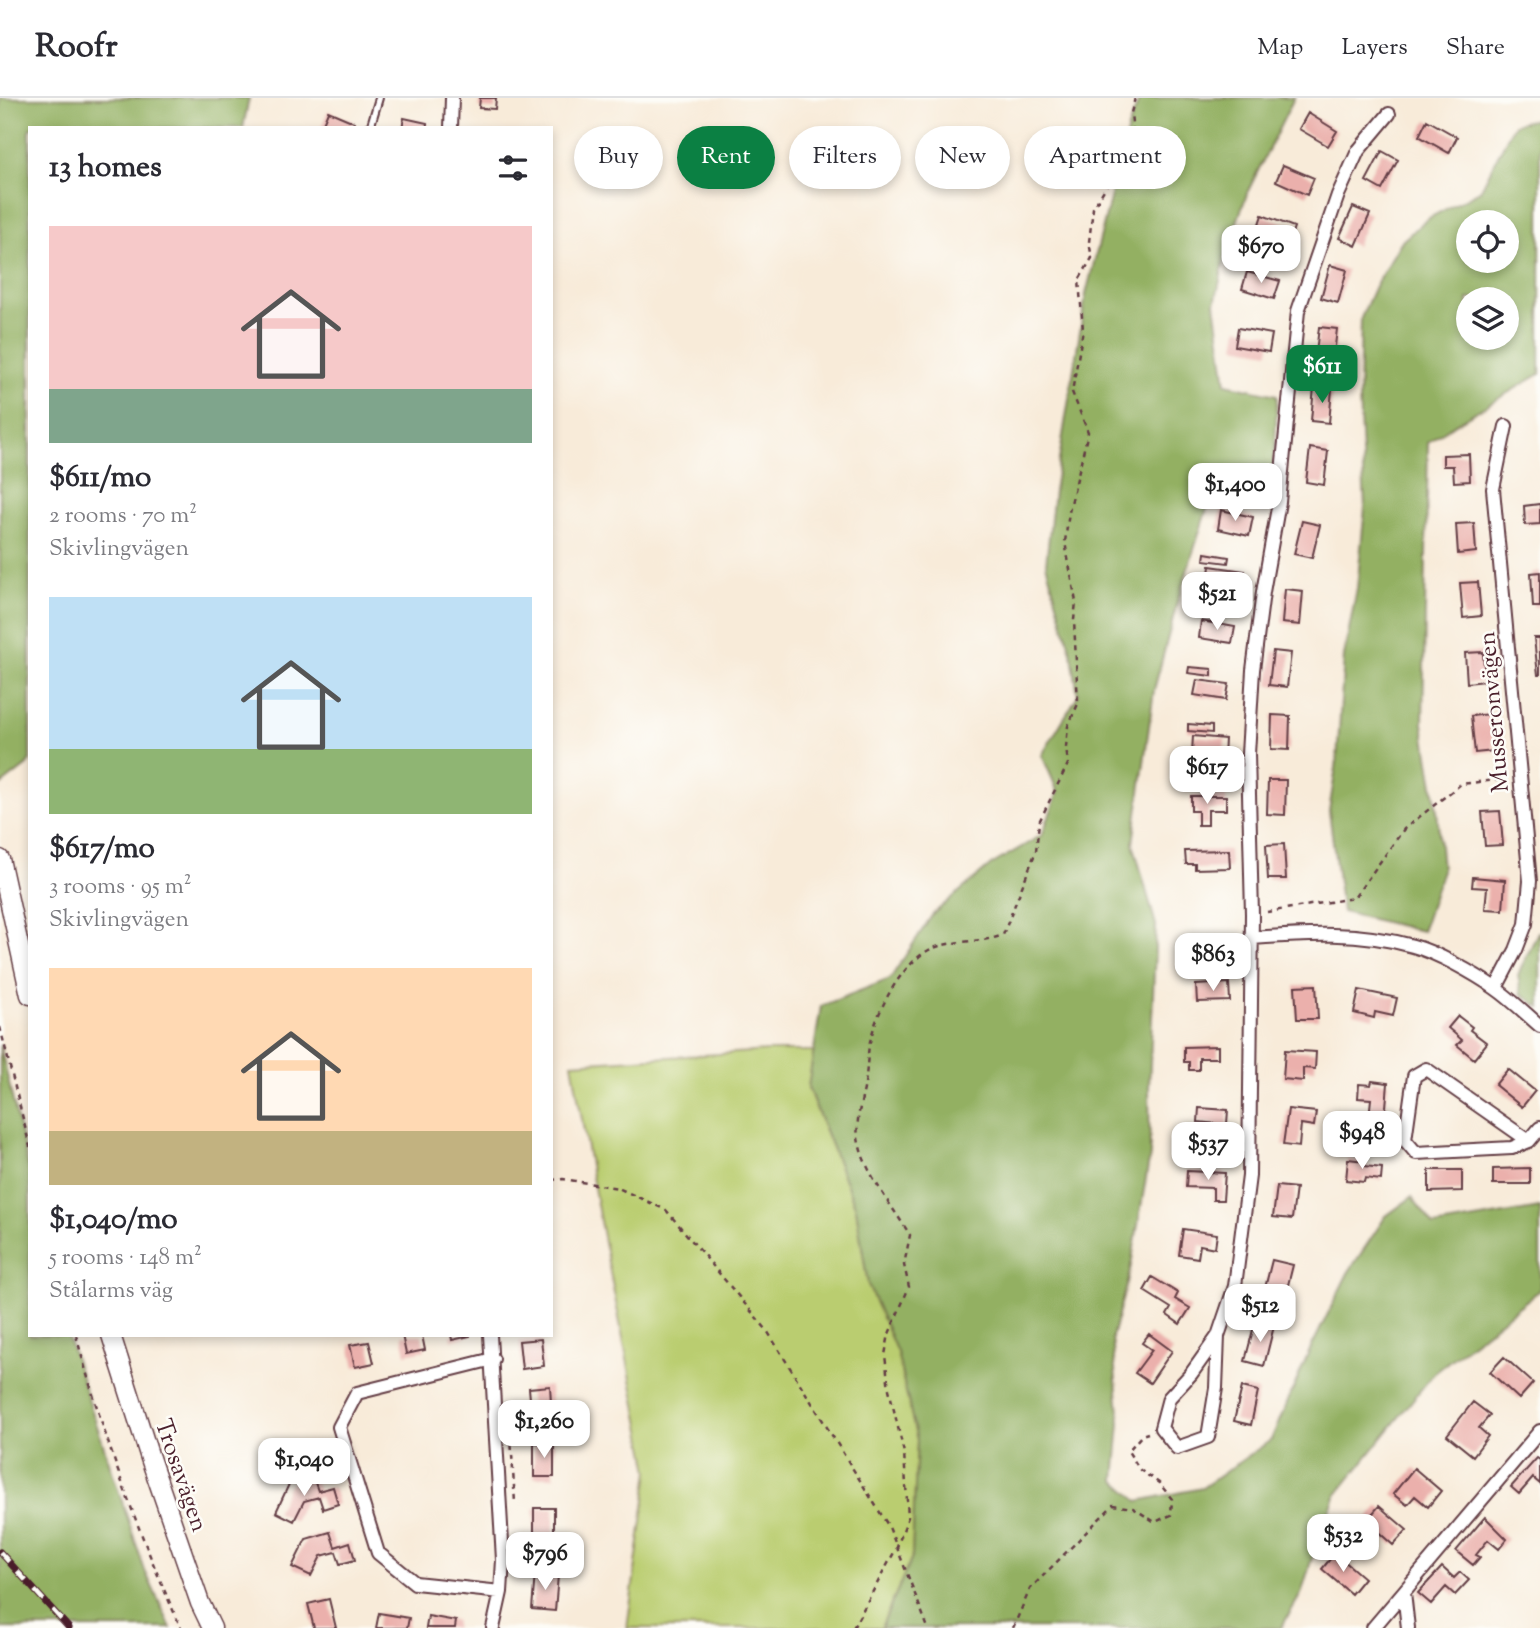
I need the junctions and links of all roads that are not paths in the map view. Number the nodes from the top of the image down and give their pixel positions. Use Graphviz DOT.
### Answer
graph roads {
  1 [pos="379,98"];
  2 [pos="452,98"];
  3 [pos="1390,114"];
  4 [pos="371,126"];
  5 [pos="451,126"];
  6 [pos="1506,426"];
  7 [pos="0,859"];
  8 [pos="1252,938"];
  9 [pos="28,986"];
  10 [pos="1496,988"];
  11 [pos="1540,1026"];
  12 [pos="1540,1128"];
  13 [pos="1529,1142"];
  14 [pos="1219,1336"];
  15 [pos="112,1337"];
  16 [pos="490,1337"];
  17 [pos="493,1359"];
  18 [pos="1540,1431"];
  19 [pos="501,1592"];
  20 [pos="1404,1592"];
  21 [pos="212,1628"];
  22 [pos="494,1628"];
  23 [pos="1373,1628"];
  24 [pos="1408,1628"];
  1 -- 4 [label="lane"];
  2 -- 5 [label="street"];
  3 -- 8 [label="street"];
  6 -- 10 [label="street, Musseronvägen"];
  7 -- 9 [label="main road"];
  8 -- 10 [label="street"];
  8 -- 14 [label="street"];
  10 -- 11 [label="street"];
  12 -- 13 [label="street"];
  13 -- 13 [label="street"];
  14 -- 14 [label="street"];
  15 -- 21 [label="main road, Trosavägen"];
  16 -- 17 [label="street"];
  17 -- 19 [label="street"];
  17 -- 19 [label="street"];
  18 -- 20 [label="street"];
  19 -- 22 [label="street"];
  20 -- 23 [label="street"];
  20 -- 24 [label="street"];
}
